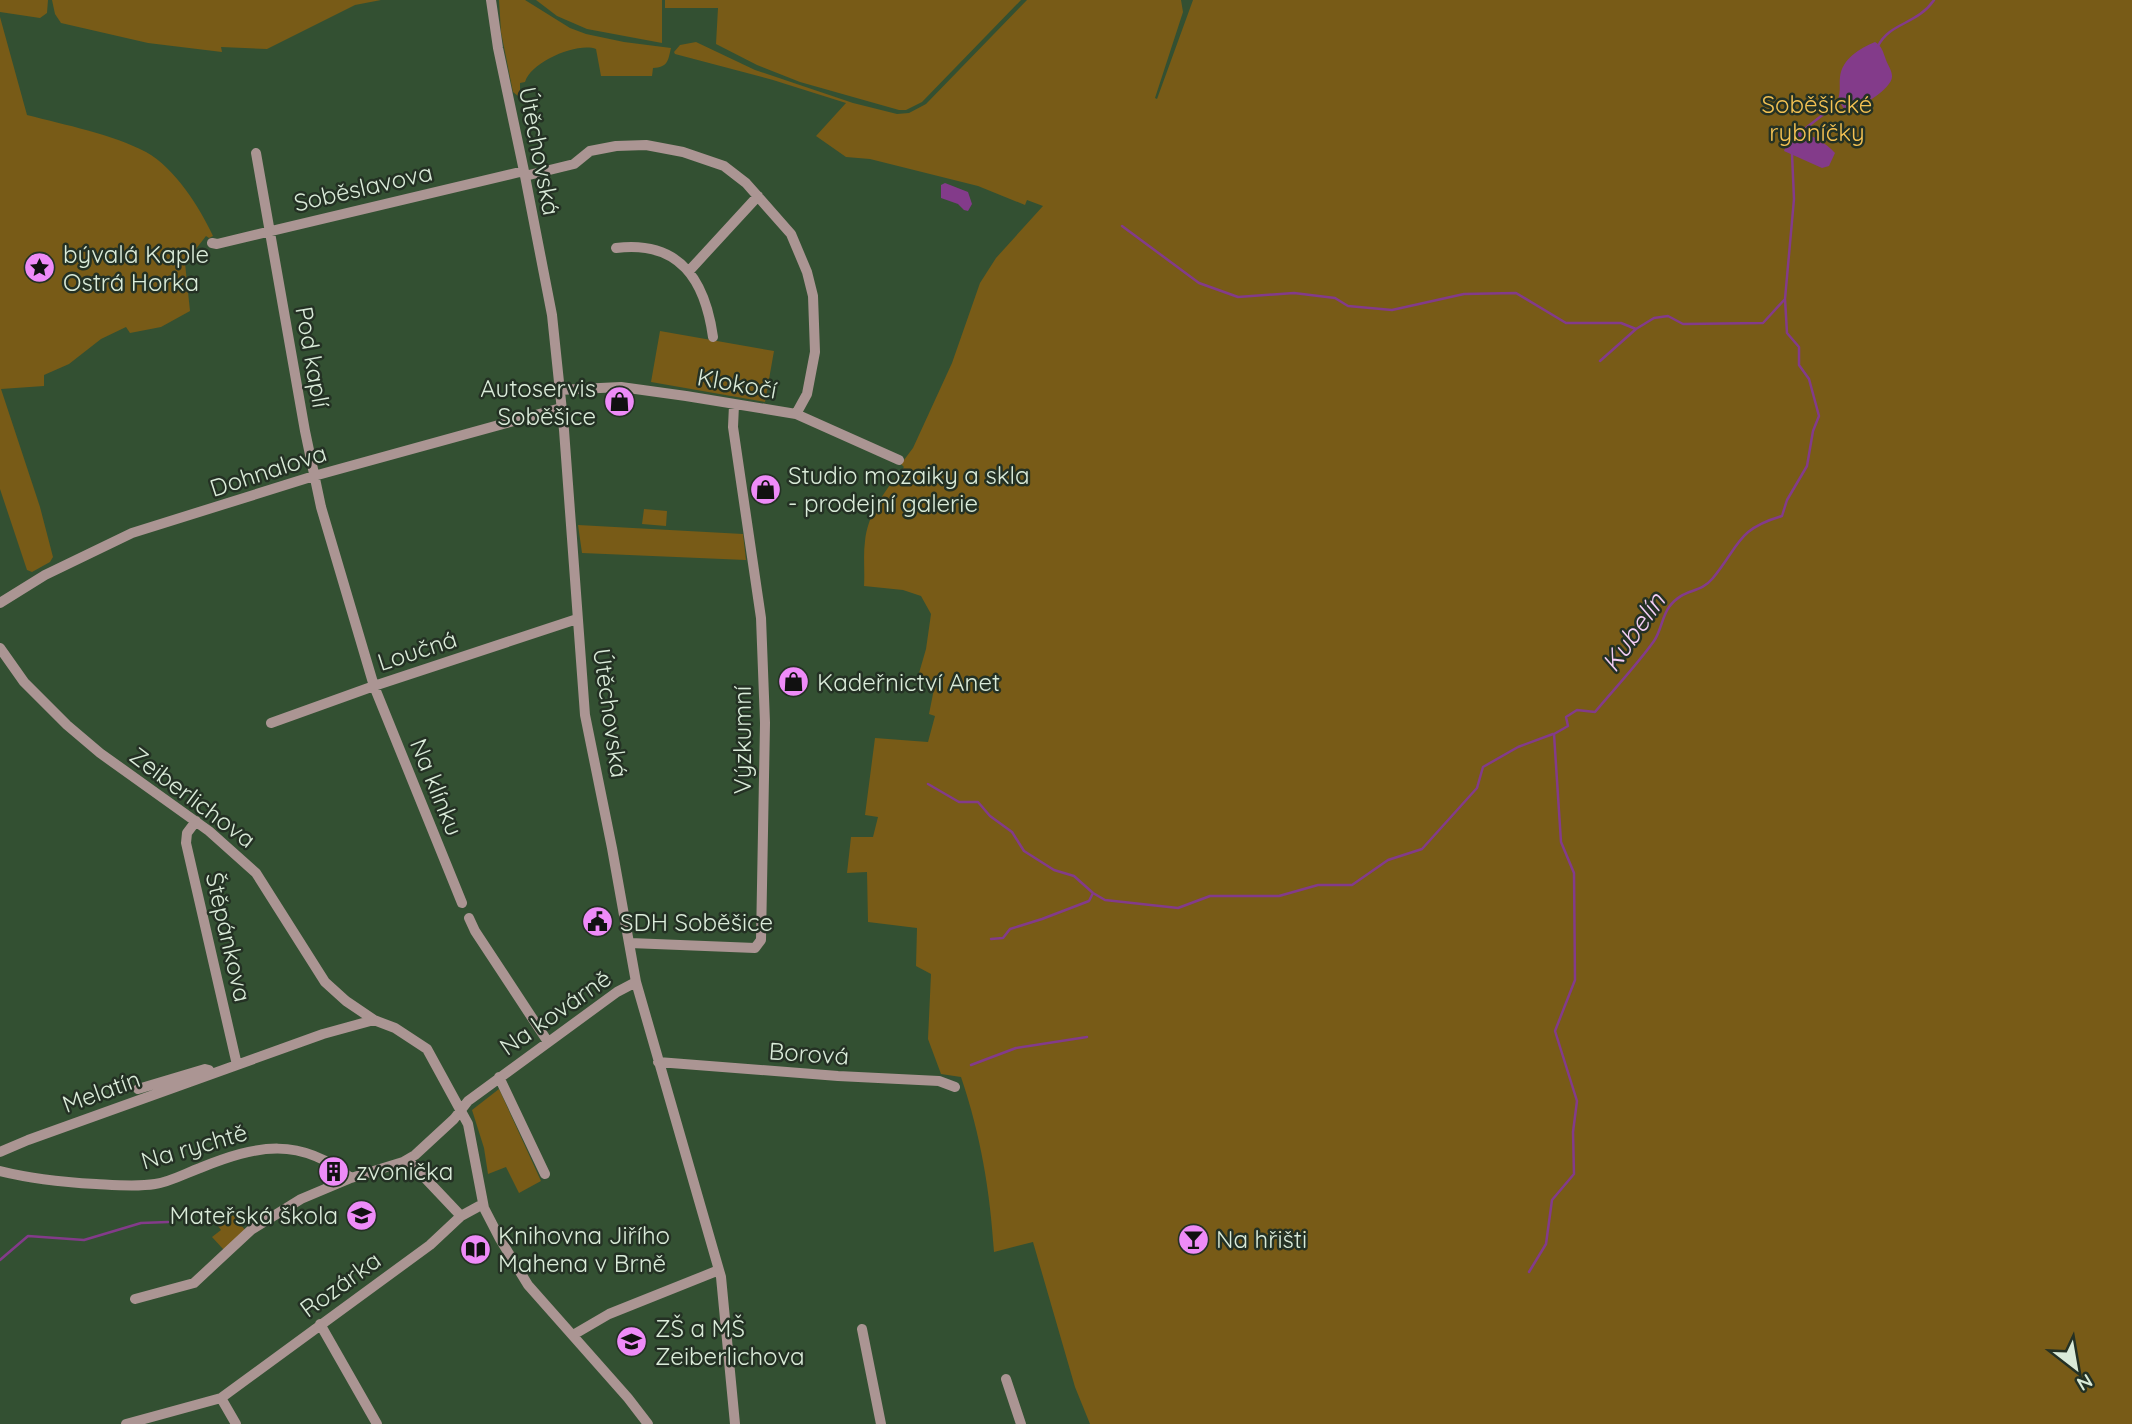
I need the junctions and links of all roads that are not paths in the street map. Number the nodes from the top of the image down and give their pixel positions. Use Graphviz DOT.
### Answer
graph roads {
  1 [pos="491,0"];
  2 [pos="256,153"];
  3 [pos="525,173"];
  4 [pos="758,195"];
  5 [pos="270,231"];
  6 [pos="212,243"];
  7 [pos="616,248"];
  8 [pos="690,271"];
  9 [pos="713,337"];
  10 [pos="558,390"];
  11 [pos="734,405"];
  12 [pos="561,408"];
  13 [pos="796,414"];
  14 [pos="899,460"];
  15 [pos="314,476"];
  16 [pos="0,603"];
  17 [pos="577,619"];
  18 [pos="0,648"];
  19 [pos="374,686"];
  20 [pos="271,723"];
  21 [pos="195,821"];
  22 [pos="462,903"];
  23 [pos="469,918"];
  24 [pos="630,943"];
  25 [pos="636,982"];
  26 [pos="374,1020"];
  27 [pos="548,1042"];
  28 [pos="658,1062"];
  29 [pos="237,1065"];
  30 [pos="218,1072"];
  31 [pos="499,1077"];
  32 [pos="955,1087"];
  33 [pos="138,1089"];
  34 [pos="462,1110"];
  35 [pos="0,1152"];
  36 [pos="408,1160"];
  37 [pos="0,1171"];
  38 [pos="545,1174"];
  39 [pos="351,1178"];
  40 [pos="483,1204"];
  41 [pos="461,1216"];
  42 [pos="719,1270"];
  43 [pos="135,1299"];
  44 [pos="320,1324"];
  45 [pos="862,1329"];
  46 [pos="573,1335"];
  47 [pos="1006,1379"];
  48 [pos="221,1398"];
  49 [pos="126,1424"];
  50 [pos="236,1424"];
  51 [pos="377,1424"];
  52 [pos="648,1424"];
  53 [pos="735,1424"];
  54 [pos="881,1424"];
  55 [pos="1021,1424"];
  1 -- 3 [label="street, Útěchovská"];
  2 -- 5 [label="street, Pod kaplí"];
  3 -- 4 [label="street, Soběslavova"];
  3 -- 5 [label="street, Soběslavova"];
  3 -- 10 [label="street, Útěchovská"];
  4 -- 8 [label="street"];
  4 -- 13 [label="street, Soběslavova"];
  5 -- 6 [label="street, Soběslavova"];
  5 -- 15 [label="street, Pod kaplí"];
  7 -- 8 [label="street"];
  8 -- 9 [label="street"];
  10 -- 11 [label="street, Klokočí"];
  10 -- 12 [label="street, Útěchovská"];
  11 -- 13 [label="street, Klokočí"];
  11 -- 24 [label="street, Výzkumní"];
  12 -- 15 [label="street, Dohnalova"];
  12 -- 17 [label="street, Útěchovská"];
  13 -- 14 [label="street, Klokočí"];
  15 -- 16 [label="street, Dohnalova"];
  15 -- 19 [label="street, Pod kaplí"];
  17 -- 19 [label="street, Loučná"];
  17 -- 24 [label="street, Útěchovská"];
  18 -- 21 [label="street, Zeiberlichova"];
  19 -- 20 [label="street, Loučná"];
  19 -- 22 [label="street, Na klínku"];
  21 -- 26 [label="street, Zeiberlichova"];
  21 -- 29 [label="street, Štěpánkova"];
  23 -- 27 [label="street"];
  24 -- 25 [label="street, Útěchovská"];
  25 -- 27 [label="street, Na kovárně"];
  25 -- 28 [label="street, Útěchovská"];
  26 -- 29 [label="street, Melatín"];
  26 -- 34 [label="street, Zeiberlichova"];
  27 -- 31 [label="street, Na kovárně"];
  28 -- 32 [label="street, Borová"];
  28 -- 42 [label="street, Útěchovská"];
  29 -- 30 [label="street, Melatín"];
  30 -- 33 [label="street, Melatín"];
  30 -- 35 [label="street, Melatín"];
  31 -- 34 [label="street, Na kovárně"];
  31 -- 38 [label="street, Na kovárně"];
  34 -- 36 [label="street, Na kovárně"];
  34 -- 40 [label="street, Zeiberlichova"];
  36 -- 39 [label="street"];
  36 -- 41 [label="street"];
  37 -- 39 [label="street, Na rychtě"];
  39 -- 43 [label="street"];
  40 -- 41 [label="street, Rozárka"];
  40 -- 46 [label="street, Zeiberlichova"];
  41 -- 44 [label="street, Rozárka"];
  42 -- 46 [label="street"];
  42 -- 53 [label="street, Útěchovská"];
  44 -- 48 [label="street, Rozárka"];
  44 -- 51 [label="street"];
  45 -- 54 [label="street"];
  46 -- 52 [label="street, Zeiberlichova"];
  47 -- 55 [label="street"];
  48 -- 49 [label="street, Rozárka"];
  48 -- 50 [label="street"];
}
